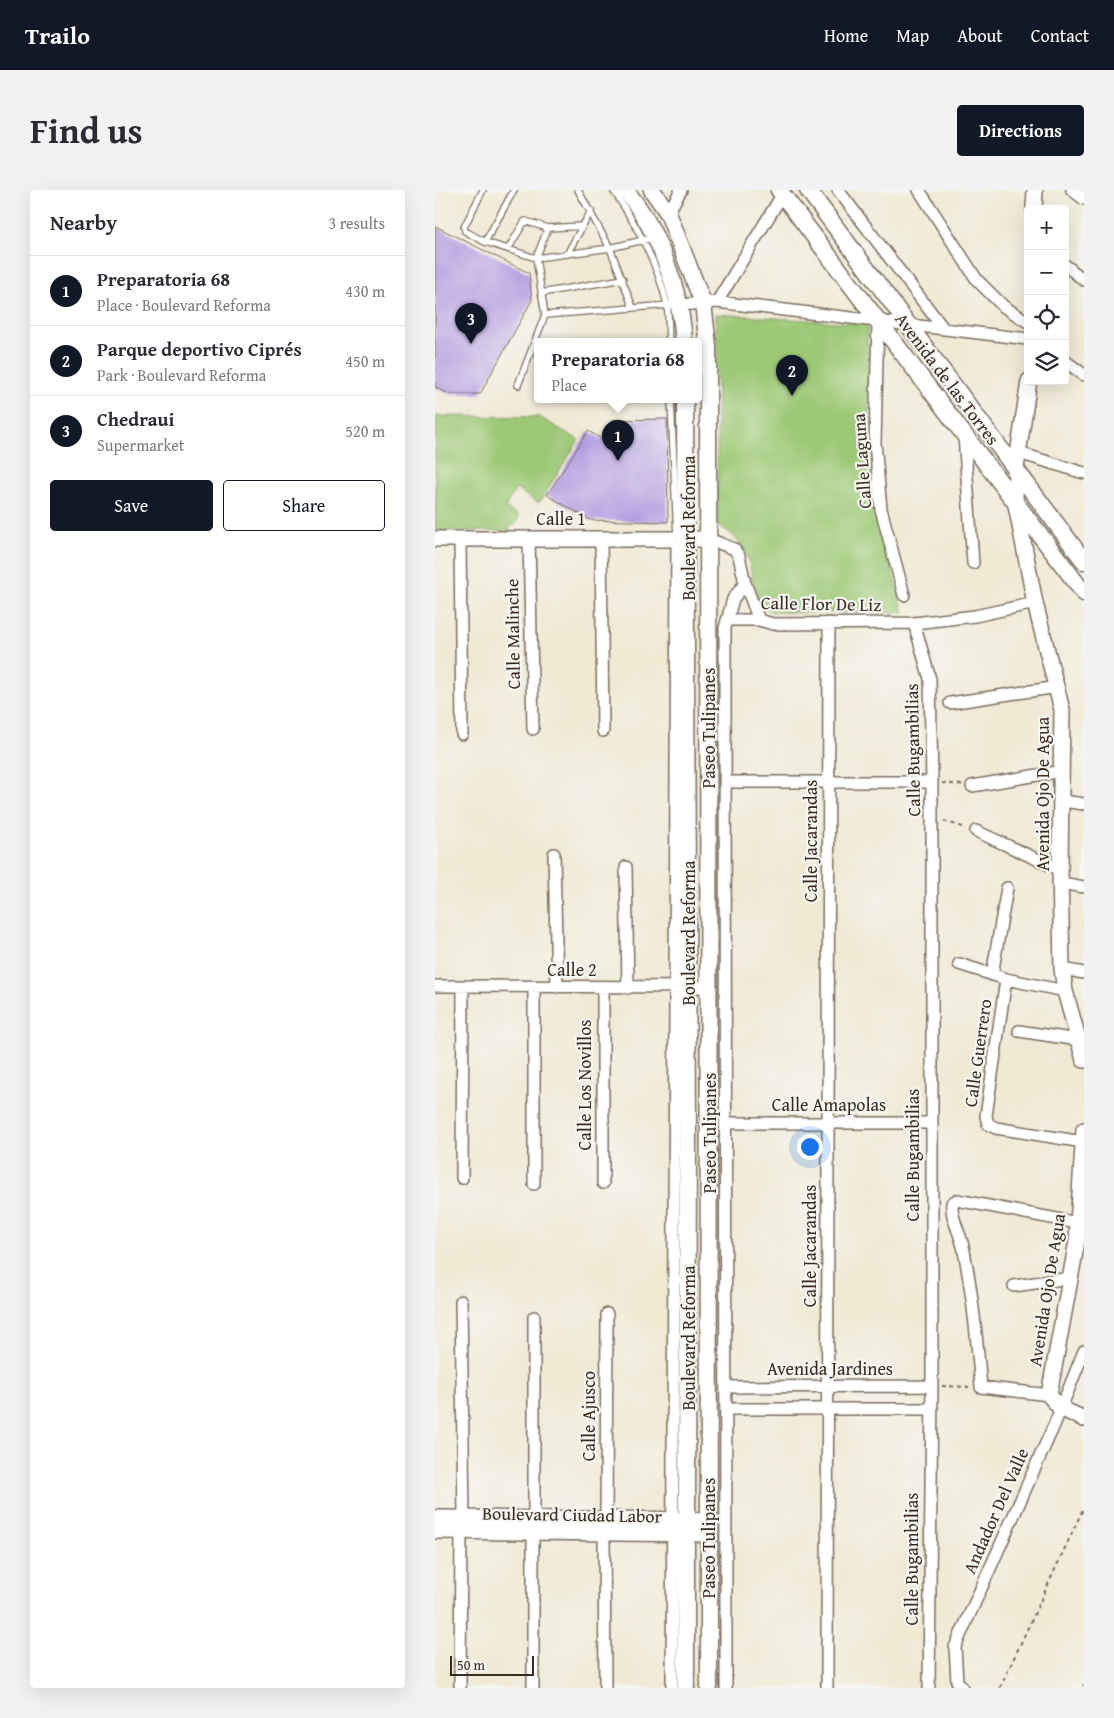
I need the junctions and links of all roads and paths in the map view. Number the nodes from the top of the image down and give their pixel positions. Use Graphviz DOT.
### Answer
graph roads {
  1 [pos="483,190"];
  2 [pos="513,190"];
  3 [pos="578,190"];
  4 [pos="613,190"];
  5 [pos="625,190"];
  6 [pos="653,190"];
  7 [pos="681,190"];
  8 [pos="808,190"];
  9 [pos="838,190"];
  10 [pos="919,190"];
  11 [pos="1035,190"];
  12 [pos="1072,190"];
  13 [pos="780,192"];
  14 [pos="1084,199"];
  15 [pos="1034,205"];
  16 [pos="591,211"];
  17 [pos="668,213"];
  18 [pos="582,226"];
  19 [pos="549,228"];
  20 [pos="649,238"];
  21 [pos="485,242"];
  22 [pos="610,248"];
  23 [pos="508,249"];
  24 [pos="567,254"];
  25 [pos="536,258"];
  26 [pos="1069,267"];
  27 [pos="623,279"];
  28 [pos="1084,280"];
  29 [pos="541,293"];
  30 [pos="710,303"];
  31 [pos="673,305"];
  32 [pos="633,308"];
  33 [pos="545,315"];
  34 [pos="1024,319"];
  35 [pos="878,321"];
  36 [pos="908,324"];
  37 [pos="943,328"];
  38 [pos="536,338"];
  39 [pos="669,338"];
  40 [pos="683,338"];
  41 [pos="1024,338"];
  42 [pos="534,344"];
  43 [pos="1069,364"];
  44 [pos="1084,375"];
  45 [pos="518,385"];
  46 [pos="1028,385"];
  47 [pos="671,403"];
  48 [pos="685,403"];
  49 [pos="964,433"];
  50 [pos="1017,461"];
  51 [pos="1084,473"];
  52 [pos="1015,500"];
  53 [pos="682,537"];
  54 [pos="529,538"];
  55 [pos="601,538"];
  56 [pos="435,539"];
  57 [pos="460,539"];
  58 [pos="709,539"];
  59 [pos="1084,561"];
  60 [pos="973,563"];
  61 [pos="745,583"];
  62 [pos="1084,593"];
  63 [pos="904,595"];
  64 [pos="1035,603"];
  65 [pos="727,620"];
  66 [pos="759,620"];
  67 [pos="829,623"];
  68 [pos="914,623"];
  69 [pos="1058,687"];
  70 [pos="950,704"];
  71 [pos="533,729"];
  72 [pos="603,731"];
  73 [pos="462,734"];
  74 [pos="1062,771"];
  75 [pos="727,782"];
  76 [pos="932,782"];
  77 [pos="829,783"];
  78 [pos="972,786"];
  79 [pos="1062,801"];
  80 [pos="1084,804"];
  81 [pos="932,817"];
  82 [pos="976,831"];
  83 [pos="554,854"];
  84 [pos="626,867"];
  85 [pos="1061,877"];
  86 [pos="1084,887"];
  87 [pos="1007,888"];
  88 [pos="959,964"];
  89 [pos="1062,969"];
  90 [pos="1084,973"];
  91 [pos="992,975"];
  92 [pos="1006,979"];
  93 [pos="435,986"];
  94 [pos="463,986"];
  95 [pos="534,987"];
  96 [pos="557,987"];
  97 [pos="603,988"];
  98 [pos="628,988"];
  99 [pos="682,988"];
  100 [pos="709,988"];
  101 [pos="1065,991"];
  102 [pos="1019,1031"];
  103 [pos="1077,1040"];
  104 [pos="1084,1060"];
  105 [pos="727,1122"];
  106 [pos="828,1123"];
  107 [pos="931,1123"];
  108 [pos="1083,1145"];
  109 [pos="462,1178"];
  110 [pos="603,1183"];
  111 [pos="534,1184"];
  112 [pos="1078,1223"];
  113 [pos="1080,1242"];
  114 [pos="1070,1278"];
  115 [pos="1013,1286"];
  116 [pos="461,1301"];
  117 [pos="607,1314"];
  118 [pos="534,1317"];
  119 [pos="1084,1351"];
  120 [pos="932,1386"];
  121 [pos="727,1387"];
  122 [pos="827,1387"];
  123 [pos="981,1388"];
  124 [pos="1049,1395"];
  125 [pos="1060,1408"];
  126 [pos="727,1409"];
  127 [pos="826,1409"];
  128 [pos="931,1409"];
  129 [pos="1084,1419"];
  130 [pos="1084,1507"];
  131 [pos="435,1518"];
  132 [pos="463,1525"];
  133 [pos="533,1526"];
  134 [pos="605,1526"];
  135 [pos="709,1527"];
  136 [pos="680,1528"];
  137 [pos="435,1532"];
  138 [pos="1084,1684"];
  139 [pos="961,1687"];
  140 [pos="460,1688"];
  141 [pos="533,1688"];
  142 [pos="605,1688"];
  143 [pos="672,1688"];
  144 [pos="687,1688"];
  145 [pos="709,1688"];
  146 [pos="726,1688"];
  147 [pos="827,1688"];
  148 [pos="929,1688"];
  149 [pos="1000,1688"];
  150 [pos="1083,1688"];
  1 -- 21 [label="lane"];
  2 -- 21 [label="lane"];
  3 -- 16 [label="lane"];
  4 -- 20 [label="lane"];
  5 -- 20 [label="main road"];
  6 -- 17 [label="main road, Boulevard Reforma"];
  7 -- 17 [label="street"];
  8 -- 36 [label="main road, Avenida de las Torres"];
  9 -- 37 [label="street"];
  10 -- 34 [label="street"];
  11 -- 15 [label="street"];
  12 -- 14 [label="street"];
  13 -- 30 [label="street"];
  13 -- 35 [label="main road, Avenida de las Torres"];
  16 -- 18 [label="lane"];
  16 -- 22 [label="lane"];
  17 -- 30 [label="main road, Boulevard Reforma"];
  18 -- 19 [label="lane"];
  18 -- 24 [label="lane"];
  19 -- 23 [label="lane"];
  19 -- 25 [label="lane"];
  20 -- 22 [label="lane"];
  20 -- 31 [label="main road"];
  21 -- 23 [label="lane"];
  22 -- 24 [label="lane"];
  22 -- 27 [label="lane"];
  23 -- 25 [label="lane"];
  24 -- 25 [label="lane"];
  25 -- 29 [label="lane"];
  26 -- 28 [label="street"];
  27 -- 29 [label="lane"];
  27 -- 32 [label="lane"];
  29 -- 33 [label="lane"];
  30 -- 31 [label="street"];
  30 -- 35 [label="street"];
  30 -- 58 [label="main road, Boulevard Reforma"];
  31 -- 32 [label="lane"];
  31 -- 39 [label="lane"];
  31 -- 40 [label="main road"];
  32 -- 33 [label="lane"];
  33 -- 38 [label="lane"];
  35 -- 36 [label="street"];
  35 -- 49 [label="main road, Avenida de las Torres"];
  35 -- 63 [label="street, Calle Laguna"];
  36 -- 37 [label="street"];
  36 -- 50 [label="main road, Avenida de las Torres"];
  37 -- 41 [label="street"];
  42 -- 45 [label="lane"];
  43 -- 44 [label="street"];
  46 -- 50 [label="street, Avenida Ojo De Agua"];
  47 -- 53 [label="lane"];
  48 -- 53 [label="main road, Boulevard Reforma"];
  49 -- 52 [label="main road, Avenida de las Torres"];
  49 -- 60 [label="street"];
  50 -- 51 [label="street"];
  50 -- 52 [label="street, Avenida Ojo De Agua"];
  50 -- 59 [label="main road, Avenida de las Torres"];
  52 -- 62 [label="main road, Avenida de las Torres"];
  52 -- 64 [label="street, Avenida Ojo De Agua"];
  53 -- 55 [label="street, Calle 1"];
  53 -- 58 [label="street, Calle 1"];
  53 -- 99 [label="main road, Boulevard Reforma"];
  54 -- 55 [label="street, Calle 1"];
  54 -- 57 [label="street, Calle 1"];
  54 -- 71 [label="street, Calle Malinche"];
  55 -- 72 [label="street"];
  56 -- 57 [label="street, Calle 1"];
  57 -- 73 [label="street"];
  58 -- 61 [label="street"];
  58 -- 100 [label="main road, Boulevard Reforma"];
  61 -- 65 [label="street, Paseo Tulipanes"];
  61 -- 66 [label="street"];
  64 -- 68 [label="street, Calle Flor De Liz"];
  64 -- 69 [label="street, Avenida Ojo De Agua"];
  65 -- 66 [label="street, Calle Flor De Liz"];
  65 -- 75 [label="street, Paseo Tulipanes"];
  66 -- 67 [label="street, Calle Flor De Liz"];
  67 -- 68 [label="street, Calle Flor De Liz"];
  67 -- 77 [label="street, Calle Jacarandas"];
  68 -- 76 [label="street, Calle Bugambilias"];
  69 -- 70 [label="street"];
  69 -- 74 [label="street, Avenida Ojo De Agua"];
  74 -- 78 [label="street"];
  74 -- 79 [label="street, Avenida Ojo De Agua"];
  75 -- 77 [label="street"];
  75 -- 105 [label="street, Paseo Tulipanes"];
  76 -- 77 [label="street"];
  76 -- 78 [label="path"];
  76 -- 81 [label="street, Calle Bugambilias"];
  77 -- 106 [label="street, Calle Jacarandas"];
  79 -- 80 [label="street"];
  79 -- 85 [label="street, Avenida Ojo De Agua"];
  81 -- 82 [label="path"];
  81 -- 107 [label="street, Calle Bugambilias"];
  82 -- 85 [label="street"];
  83 -- 96 [label="street"];
  84 -- 98 [label="street"];
  85 -- 86 [label="street"];
  85 -- 89 [label="street, Avenida Ojo De Agua"];
  87 -- 91 [label="street"];
  88 -- 91 [label="street"];
  89 -- 90 [label="street"];
  89 -- 101 [label="street, Avenida Ojo De Agua"];
  91 -- 92 [label="street"];
  92 -- 101 [label="street"];
  92 -- 108 [label="street, Calle Guerrero"];
  93 -- 94 [label="street, Calle 2"];
  94 -- 95 [label="street, Calle 2"];
  94 -- 109 [label="street"];
  95 -- 96 [label="street, Calle 2"];
  95 -- 111 [label="street"];
  96 -- 97 [label="street, Calle 2"];
  97 -- 98 [label="street, Calle 2"];
  97 -- 110 [label="street, Calle Los Novillos"];
  98 -- 99 [label="street, Calle 2"];
  99 -- 100 [label="street, Calle 2"];
  99 -- 136 [label="main road, Boulevard Reforma"];
  100 -- 135 [label="main road, Boulevard Reforma"];
  101 -- 103 [label="street, Avenida Ojo De Agua"];
  102 -- 103 [label="street"];
  103 -- 104 [label="street, Avenida Ojo De Agua"];
  105 -- 106 [label="street, Calle Amapolas"];
  105 -- 121 [label="street, Paseo Tulipanes"];
  106 -- 107 [label="street, Calle Amapolas"];
  106 -- 122 [label="street, Calle Jacarandas"];
  107 -- 120 [label="street, Calle Bugambilias"];
  108 -- 112 [label="street, Avenida Ojo De Agua"];
  112 -- 113 [label="street, Avenida Ojo De Agua"];
  112 -- 123 [label="street"];
  113 -- 114 [label="street, Avenida Ojo De Agua"];
  114 -- 115 [label="street"];
  114 -- 124 [label="street, Avenida Ojo De Agua"];
  116 -- 132 [label="street"];
  117 -- 134 [label="street, Calle Ajusco"];
  118 -- 133 [label="street"];
  119 -- 125 [label="street, Andador Del Valle"];
  120 -- 122 [label="street, Avenida Jardines"];
  120 -- 123 [label="path"];
  120 -- 128 [label="street, Calle Bugambilias"];
  121 -- 122 [label="street, Avenida Jardines"];
  121 -- 126 [label="street, Paseo Tulipanes"];
  122 -- 127 [label="street, Calle Jacarandas"];
  123 -- 124 [label="street"];
  124 -- 125 [label="street"];
  125 -- 129 [label="street"];
  125 -- 139 [label="street, Andador Del Valle"];
  126 -- 127 [label="street"];
  126 -- 146 [label="street, Paseo Tulipanes"];
  127 -- 128 [label="street"];
  127 -- 147 [label="street, Calle Jacarandas"];
  128 -- 148 [label="street, Calle Bugambilias"];
  130 -- 149 [label="path"];
  131 -- 132 [label="street, Boulevard Ciudad Labor"];
  132 -- 133 [label="street, Boulevard Ciudad Labor"];
  132 -- 137 [label="street, Boulevard Ciudad Labor"];
  132 -- 140 [label="street"];
  133 -- 134 [label="street, Boulevard Ciudad Labor"];
  133 -- 141 [label="street"];
  134 -- 136 [label="street, Boulevard Ciudad Labor"];
  134 -- 142 [label="street, Calle Ajusco"];
  135 -- 136 [label="street, Boulevard Ciudad Labor"];
  135 -- 145 [label="main road, Boulevard Reforma"];
  136 -- 143 [label="street"];
  136 -- 144 [label="main road, Boulevard Reforma"];
  138 -- 150 [label="path"];
}
